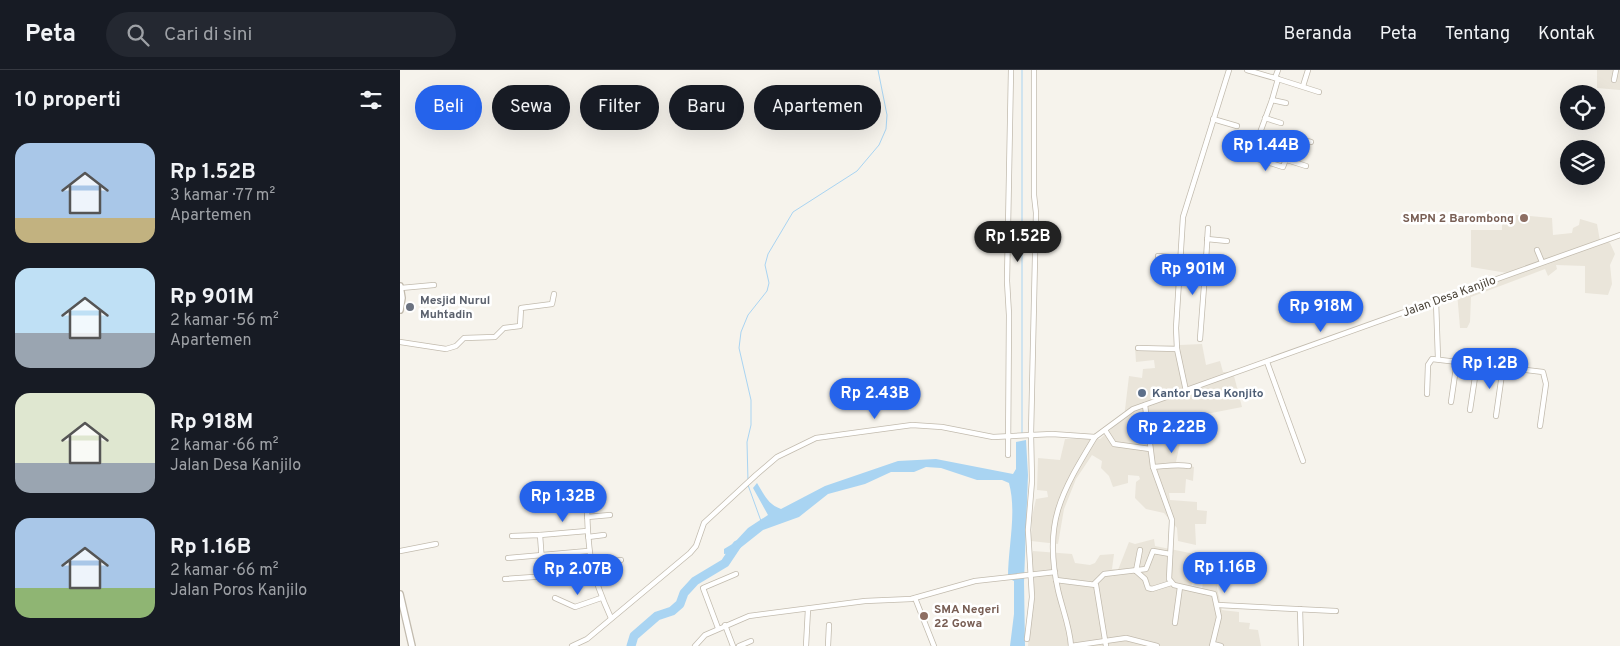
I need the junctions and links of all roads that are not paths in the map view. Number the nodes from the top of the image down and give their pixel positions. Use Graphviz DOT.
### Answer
graph roads {
  1 [pos="1011,70"];
  2 [pos="1034,70"];
  3 [pos="1229,70"];
  4 [pos="1247,70"];
  5 [pos="1278,70"];
  6 [pos="1308,70"];
  7 [pos="1616,70"];
  8 [pos="1276,78"];
  9 [pos="1614,80"];
  10 [pos="1303,86"];
  11 [pos="1319,92"];
  12 [pos="1272,100"];
  13 [pos="1286,104"];
  14 [pos="1265,118"];
  15 [pos="1213,119"];
  16 [pos="1281,123"];
  17 [pos="1237,126"];
  18 [pos="1257,137"];
  19 [pos="1312,142"];
  20 [pos="1290,148"];
  21 [pos="1287,160"];
  22 [pos="1306,166"];
  23 [pos="1208,228"];
  24 [pos="1620,235"];
  25 [pos="1207,239"];
  26 [pos="1227,241"];
  27 [pos="1537,250"];
  28 [pos="1158,256"];
  29 [pos="1181,259"];
  30 [pos="1206,260"];
  31 [pos="1542,262"];
  32 [pos="434,285"];
  33 [pos="400,287"];
  34 [pos="554,294"];
  35 [pos="1436,301"];
  36 [pos="400,310"];
  37 [pos="1200,339"];
  38 [pos="400,342"];
  39 [pos="1138,348"];
  40 [pos="1177,349"];
  41 [pos="1438,359"];
  42 [pos="1457,361"];
  43 [pos="1267,362"];
  44 [pos="1477,364"];
  45 [pos="1503,367"];
  46 [pos="1186,391"];
  47 [pos="1427,394"];
  48 [pos="1451,402"];
  49 [pos="1145,405"];
  50 [pos="1470,410"];
  51 [pos="1496,416"];
  52 [pos="1540,426"];
  53 [pos="1105,430"];
  54 [pos="1029,435"];
  55 [pos="1010,436"];
  56 [pos="1095,437"];
  57 [pos="1150,449"];
  58 [pos="1008,455"];
  59 [pos="1303,461"];
  60 [pos="1189,466"];
  61 [pos="1153,467"];
  62 [pos="587,507"];
  63 [pos="610,514"];
  64 [pos="587,517"];
  65 [pos="587,531"];
  66 [pos="540,535"];
  67 [pos="604,535"];
  68 [pos="512,536"];
  69 [pos="588,537"];
  70 [pos="436,544"];
  71 [pos="1140,550"];
  72 [pos="400,551"];
  73 [pos="588,551"];
  74 [pos="1170,554"];
  75 [pos="542,555"];
  76 [pos="508,558"];
  77 [pos="621,560"];
  78 [pos="590,564"];
  79 [pos="1136,571"];
  80 [pos="592,572"];
  81 [pos="1056,572"];
  82 [pos="736,574"];
  83 [pos="1027,575"];
  84 [pos="543,576"];
  85 [pos="505,579"];
  86 [pos="1056,580"];
  87 [pos="1171,583"];
  88 [pos="1094,584"];
  89 [pos="1180,587"];
  90 [pos="400,594"];
  91 [pos="555,598"];
  92 [pos="601,598"];
  93 [pos="915,598"];
  94 [pos="1218,605"];
  95 [pos="808,609"];
  96 [pos="1300,609"];
  97 [pos="1336,611"];
  98 [pos="611,618"];
  99 [pos="1174,623"];
  100 [pos="725,625"];
  101 [pos="829,625"];
  102 [pos="718,628"];
  103 [pos="1027,639"];
  104 [pos="1105,640"];
  105 [pos="751,641"];
  106 [pos="1212,645"];
  107 [pos="412,646"];
  108 [pos="572,646"];
  109 [pos="695,646"];
  110 [pos="733,646"];
  111 [pos="739,646"];
  112 [pos="806,646"];
  113 [pos="828,646"];
  114 [pos="934,646"];
  115 [pos="1071,646"];
  116 [pos="1106,646"];
  117 [pos="1157,646"];
  118 [pos="1221,646"];
  119 [pos="1301,646"];
  1 -- 55 [label="street"];
  2 -- 54 [label="street"];
  3 -- 15 [label="street"];
  4 -- 8 [label="street"];
  5 -- 8 [label="street"];
  6 -- 10 [label="street"];
  7 -- 9 [label="street"];
  8 -- 10 [label="street"];
  8 -- 12 [label="street"];
  10 -- 11 [label="street"];
  12 -- 13 [label="street"];
  12 -- 14 [label="street"];
  14 -- 16 [label="street"];
  14 -- 18 [label="street"];
  15 -- 17 [label="street"];
  15 -- 29 [label="street"];
  18 -- 20 [label="street"];
  18 -- 21 [label="street"];
  19 -- 20 [label="street"];
  20 -- 21 [label="street"];
  21 -- 22 [label="street"];
  23 -- 25 [label="street"];
  24 -- 31 [label="street, Jalan Desa Kanjilo"];
  25 -- 26 [label="street"];
  25 -- 30 [label="street"];
  27 -- 31 [label="street"];
  28 -- 29 [label="street"];
  29 -- 30 [label="street"];
  29 -- 40 [label="street"];
  30 -- 37 [label="street"];
  31 -- 35 [label="street, Jalan Desa Kanjilo"];
  32 -- 33 [label="street"];
  33 -- 36 [label="street"];
  34 -- 38 [label="street"];
  35 -- 41 [label="street"];
  35 -- 43 [label="street, Jalan Desa Kanjilo"];
  39 -- 40 [label="street"];
  40 -- 46 [label="street"];
  41 -- 42 [label="street"];
  41 -- 47 [label="street"];
  42 -- 44 [label="street"];
  42 -- 48 [label="street"];
  43 -- 46 [label="street, Jalan Desa Kanjilo"];
  43 -- 59 [label="street"];
  44 -- 45 [label="street"];
  44 -- 50 [label="street"];
  45 -- 51 [label="street"];
  45 -- 52 [label="street"];
  46 -- 49 [label="street, Jalan Desa Kanjilo"];
  49 -- 53 [label="street, Jalan Desa Kanjilo"];
  49 -- 57 [label="street"];
  53 -- 56 [label="street, Jalan Desa Kanjilo"];
  53 -- 57 [label="street"];
  54 -- 55 [label="street"];
  54 -- 56 [label="street"];
  54 -- 83 [label="street"];
  55 -- 58 [label="street"];
  55 -- 98 [label="street"];
  56 -- 81 [label="street"];
  57 -- 61 [label="street"];
  60 -- 61 [label="street"];
  61 -- 74 [label="street"];
  62 -- 64 [label="street"];
  63 -- 64 [label="street"];
  64 -- 65 [label="street"];
  65 -- 66 [label="street"];
  65 -- 69 [label="street"];
  66 -- 68 [label="street"];
  66 -- 75 [label="street"];
  67 -- 69 [label="street"];
  69 -- 73 [label="street"];
  70 -- 72 [label="street"];
  71 -- 79 [label="street"];
  73 -- 75 [label="street"];
  73 -- 78 [label="street"];
  74 -- 79 [label="street"];
  74 -- 87 [label="street"];
  75 -- 76 [label="street"];
  75 -- 84 [label="street"];
  77 -- 78 [label="street"];
  78 -- 80 [label="street"];
  79 -- 87 [label="street"];
  79 -- 88 [label="street"];
  80 -- 84 [label="street"];
  80 -- 92 [label="street"];
  81 -- 83 [label="street"];
  81 -- 86 [label="street"];
  82 -- 102 [label="street"];
  83 -- 93 [label="street"];
  83 -- 103 [label="street"];
  84 -- 85 [label="street"];
  86 -- 88 [label="street"];
  86 -- 115 [label="street"];
  87 -- 89 [label="street"];
  88 -- 104 [label="street"];
  89 -- 94 [label="street"];
  89 -- 99 [label="street"];
  90 -- 107 [label="street"];
  91 -- 92 [label="street"];
  92 -- 98 [label="street"];
  93 -- 95 [label="street"];
  93 -- 114 [label="street"];
  94 -- 96 [label="street"];
  94 -- 106 [label="street"];
  95 -- 100 [label="street"];
  95 -- 112 [label="street"];
  96 -- 97 [label="street"];
  96 -- 119 [label="street"];
  98 -- 108 [label="street"];
  100 -- 102 [label="street"];
  100 -- 110 [label="street"];
  101 -- 113 [label="street"];
  102 -- 109 [label="street"];
  104 -- 115 [label="street"];
  104 -- 116 [label="street"];
  104 -- 117 [label="street"];
  105 -- 111 [label="street"];
  106 -- 118 [label="street"];
}
